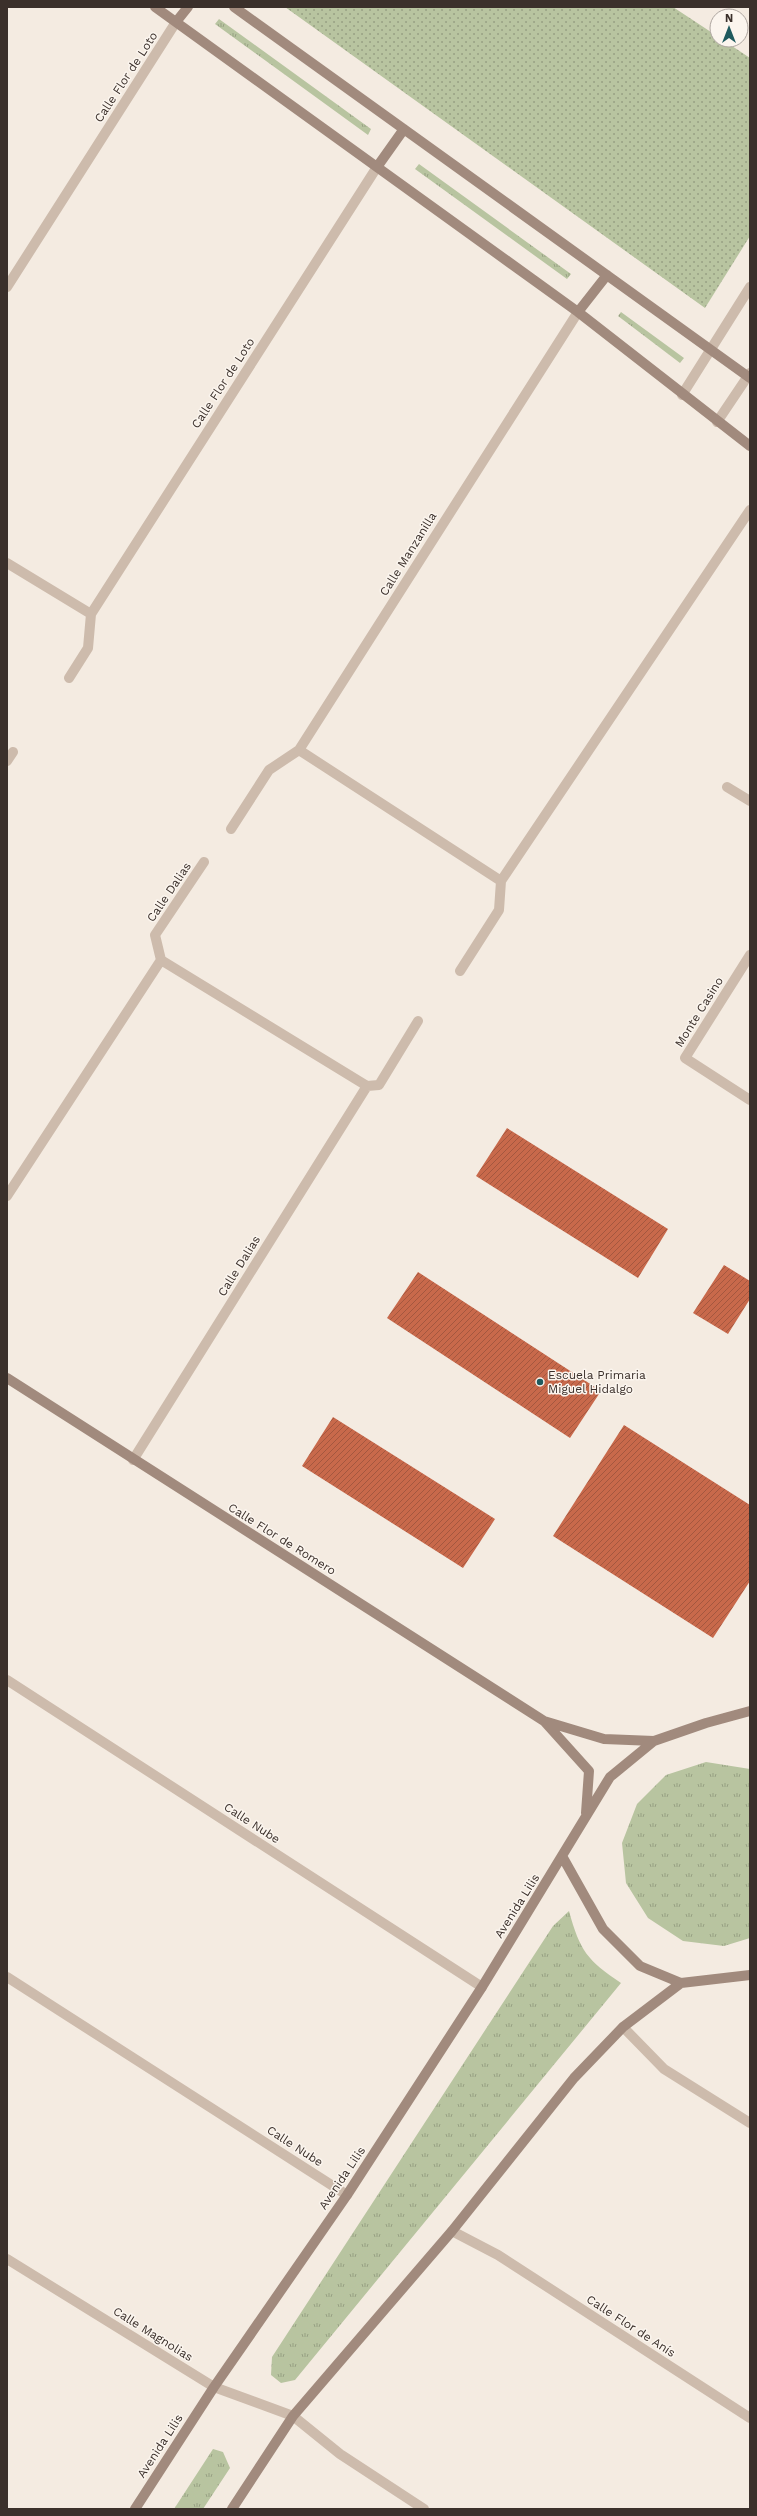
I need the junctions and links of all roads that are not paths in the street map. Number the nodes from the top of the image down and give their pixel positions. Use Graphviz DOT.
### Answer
graph roads {
  1 [pos="155,7"];
  2 [pos="188,7"];
  3 [pos="234,7"];
  4 [pos="176,22"];
  5 [pos="404,129"];
  6 [pos="377,167"];
  7 [pos="607,275"];
  8 [pos="7,287"];
  9 [pos="750,287"];
  10 [pos="578,312"];
  11 [pos="710,348"];
  12 [pos="749,376"];
  13 [pos="682,395"];
  14 [pos="717,422"];
  15 [pos="750,446"];
  16 [pos="750,510"];
  17 [pos="7,563"];
  18 [pos="91,614"];
  19 [pos="69,678"];
  20 [pos="299,750"];
  21 [pos="727,787"];
  22 [pos="750,801"];
  23 [pos="231,829"];
  24 [pos="204,862"];
  25 [pos="501,881"];
  26 [pos="750,955"];
  27 [pos="161,960"];
  28 [pos="460,971"];
  29 [pos="418,1021"];
  30 [pos="367,1086"];
  31 [pos="750,1100"];
  32 [pos="7,1196"];
  33 [pos="7,1378"];
  34 [pos="133,1460"];
  35 [pos="7,1680"];
  36 [pos="748,1714"];
  37 [pos="544,1721"];
  38 [pos="654,1741"];
  39 [pos="586,1814"];
  40 [pos="562,1856"];
  41 [pos="750,1975"];
  42 [pos="7,1977"];
  43 [pos="681,1983"];
  44 [pos="482,1987"];
  45 [pos="623,2027"];
  46 [pos="750,2123"];
  47 [pos="347,2195"];
  48 [pos="452,2231"];
  49 [pos="7,2259"];
  50 [pos="214,2386"];
  51 [pos="293,2416"];
  52 [pos="750,2418"];
  53 [pos="135,2509"];
  54 [pos="232,2509"];
  55 [pos="424,2509"];
  1 -- 4 [label="main road"];
  2 -- 4 [label="main road"];
  3 -- 5 [label="main road"];
  4 -- 6 [label="main road"];
  4 -- 8 [label="street, Calle Flor de Loto"];
  5 -- 6 [label="main road"];
  5 -- 7 [label="main road"];
  6 -- 10 [label="main road"];
  6 -- 18 [label="street, Calle Flor de Loto"];
  7 -- 10 [label="main road"];
  7 -- 11 [label="main road"];
  9 -- 11 [label="street"];
  10 -- 13 [label="main road"];
  10 -- 20 [label="street, Calle Manzanilla"];
  11 -- 12 [label="main road"];
  11 -- 13 [label="street"];
  12 -- 14 [label="street"];
  13 -- 14 [label="main road"];
  14 -- 15 [label="main road"];
  16 -- 25 [label="street"];
  17 -- 18 [label="street"];
  18 -- 19 [label="street, Calle Flor de Loto"];
  20 -- 23 [label="street, Calle Manzanilla"];
  20 -- 25 [label="street"];
  21 -- 22 [label="street"];
  24 -- 27 [label="street, Calle Dalias"];
  25 -- 28 [label="street"];
  26 -- 31 [label="street, Monte Casino"];
  27 -- 30 [label="street"];
  27 -- 32 [label="street"];
  29 -- 30 [label="street"];
  30 -- 34 [label="street, Calle Dalias"];
  33 -- 34 [label="main road, Calle Flor de Romero"];
  34 -- 37 [label="main road, Calle Flor de Romero"];
  35 -- 44 [label="street, Calle Nube"];
  36 -- 38 [label="main road"];
  37 -- 38 [label="main road, Calle Flor de Romero"];
  37 -- 39 [label="main road, Calle Flor de Romero"];
  38 -- 39 [label="main road, Avenida Lilis"];
  39 -- 40 [label="main road, Avenida Lilis"];
  40 -- 43 [label="main road"];
  40 -- 44 [label="main road, Avenida Lilis"];
  41 -- 43 [label="main road"];
  42 -- 47 [label="street, Calle Nube"];
  43 -- 45 [label="main road"];
  44 -- 47 [label="main road, Avenida Lilis"];
  45 -- 46 [label="street"];
  45 -- 48 [label="main road"];
  47 -- 50 [label="main road, Avenida Lilis"];
  48 -- 51 [label="main road"];
  48 -- 52 [label="street, Calle Flor de Anís"];
  49 -- 50 [label="street, Calle Magnolias"];
  50 -- 51 [label="street, Calle Magnolias"];
  50 -- 53 [label="main road, Avenida Lilis"];
  51 -- 54 [label="main road"];
  51 -- 55 [label="street, Calle Magnolias"];
}
